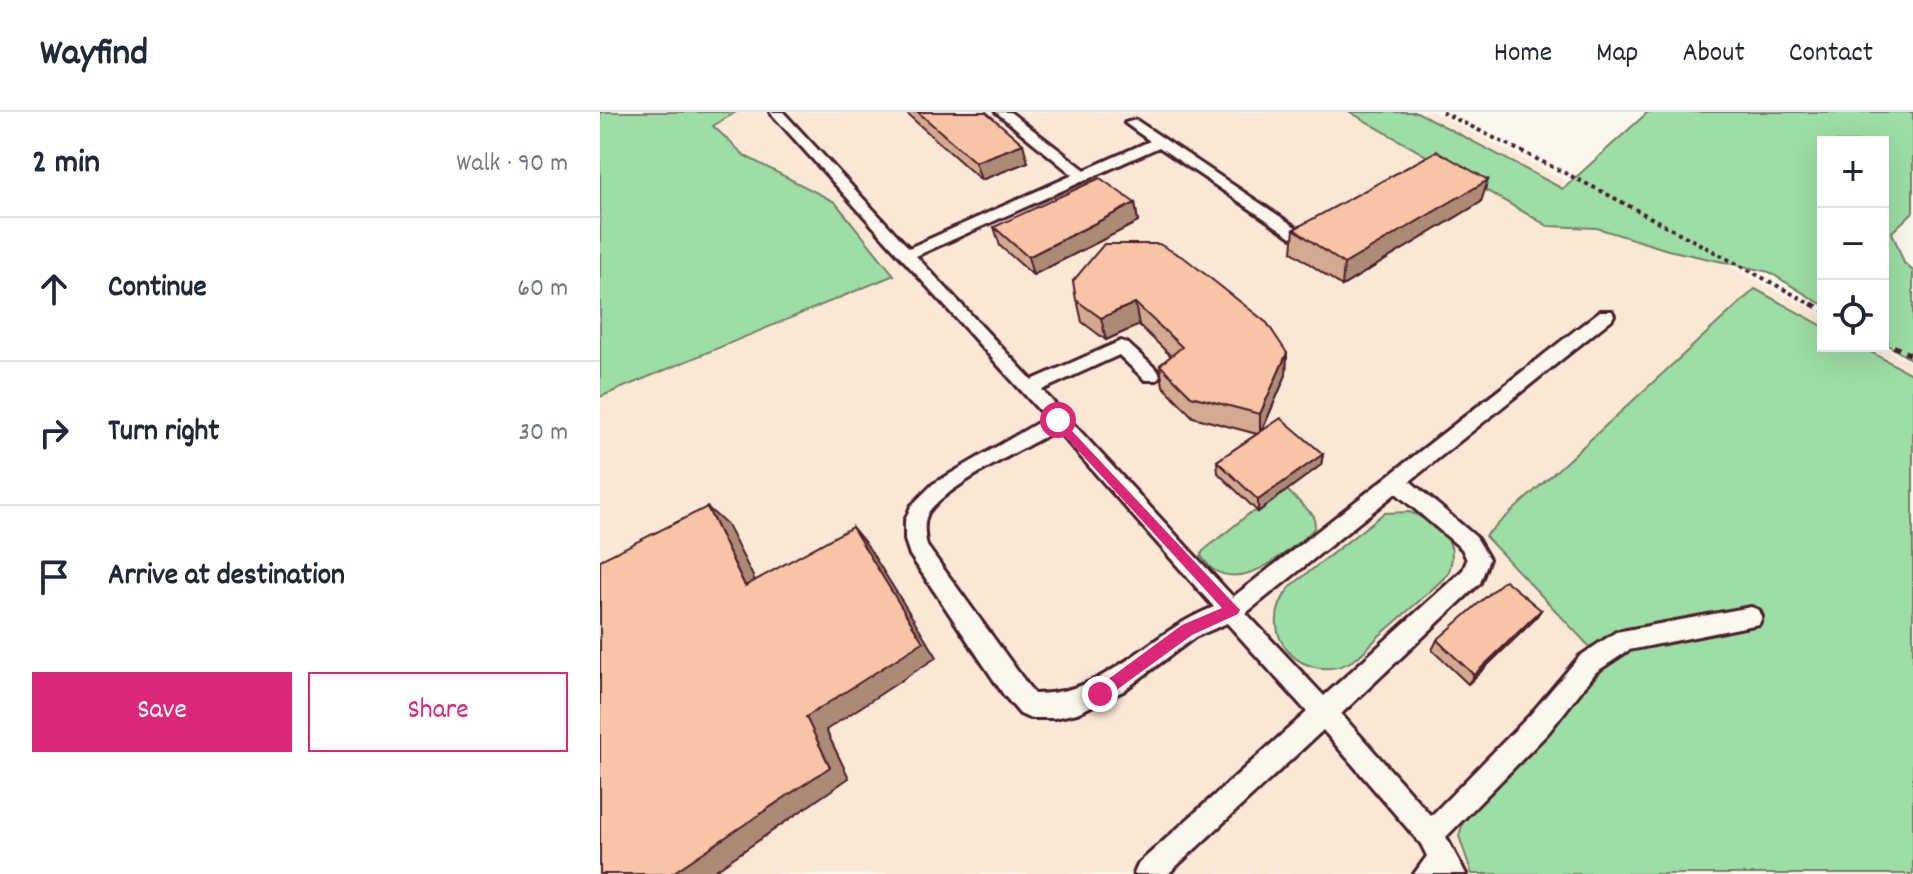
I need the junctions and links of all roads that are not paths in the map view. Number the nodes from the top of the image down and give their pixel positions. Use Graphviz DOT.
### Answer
graph roads {
  1 [pos="776,112"];
  2 [pos="1002,112"];
  3 [pos="1131,123"];
  4 [pos="1160,142"];
  5 [pos="1083,176"];
  6 [pos="1298,235"];
  7 [pos="906,255"];
  8 [pos="1606,315"];
  9 [pos="1151,375"];
  10 [pos="1028,389"];
  11 [pos="1058,420"];
  12 [pos="1396,481"];
  13 [pos="1233,610"];
  14 [pos="1751,617"];
  15 [pos="1324,713"];
  16 [pos="1438,860"];
  17 [pos="1148,874"];
  1 -- 7 [label="lane"];
  2 -- 5 [label="lane"];
  3 -- 4 [label="lane"];
  4 -- 5 [label="lane"];
  4 -- 6 [label="lane"];
  5 -- 7 [label="lane"];
  7 -- 10 [label="lane"];
  8 -- 12 [label="lane"];
  9 -- 10 [label="lane"];
  10 -- 11 [label="lane"];
  11 -- 13 [label="lane"];
  11 -- 13 [label="lane"];
  12 -- 13 [label="lane"];
  12 -- 15 [label="lane"];
  13 -- 15 [label="lane"];
  14 -- 16 [label="lane"];
  15 -- 16 [label="lane"];
  15 -- 17 [label="lane"];
}
